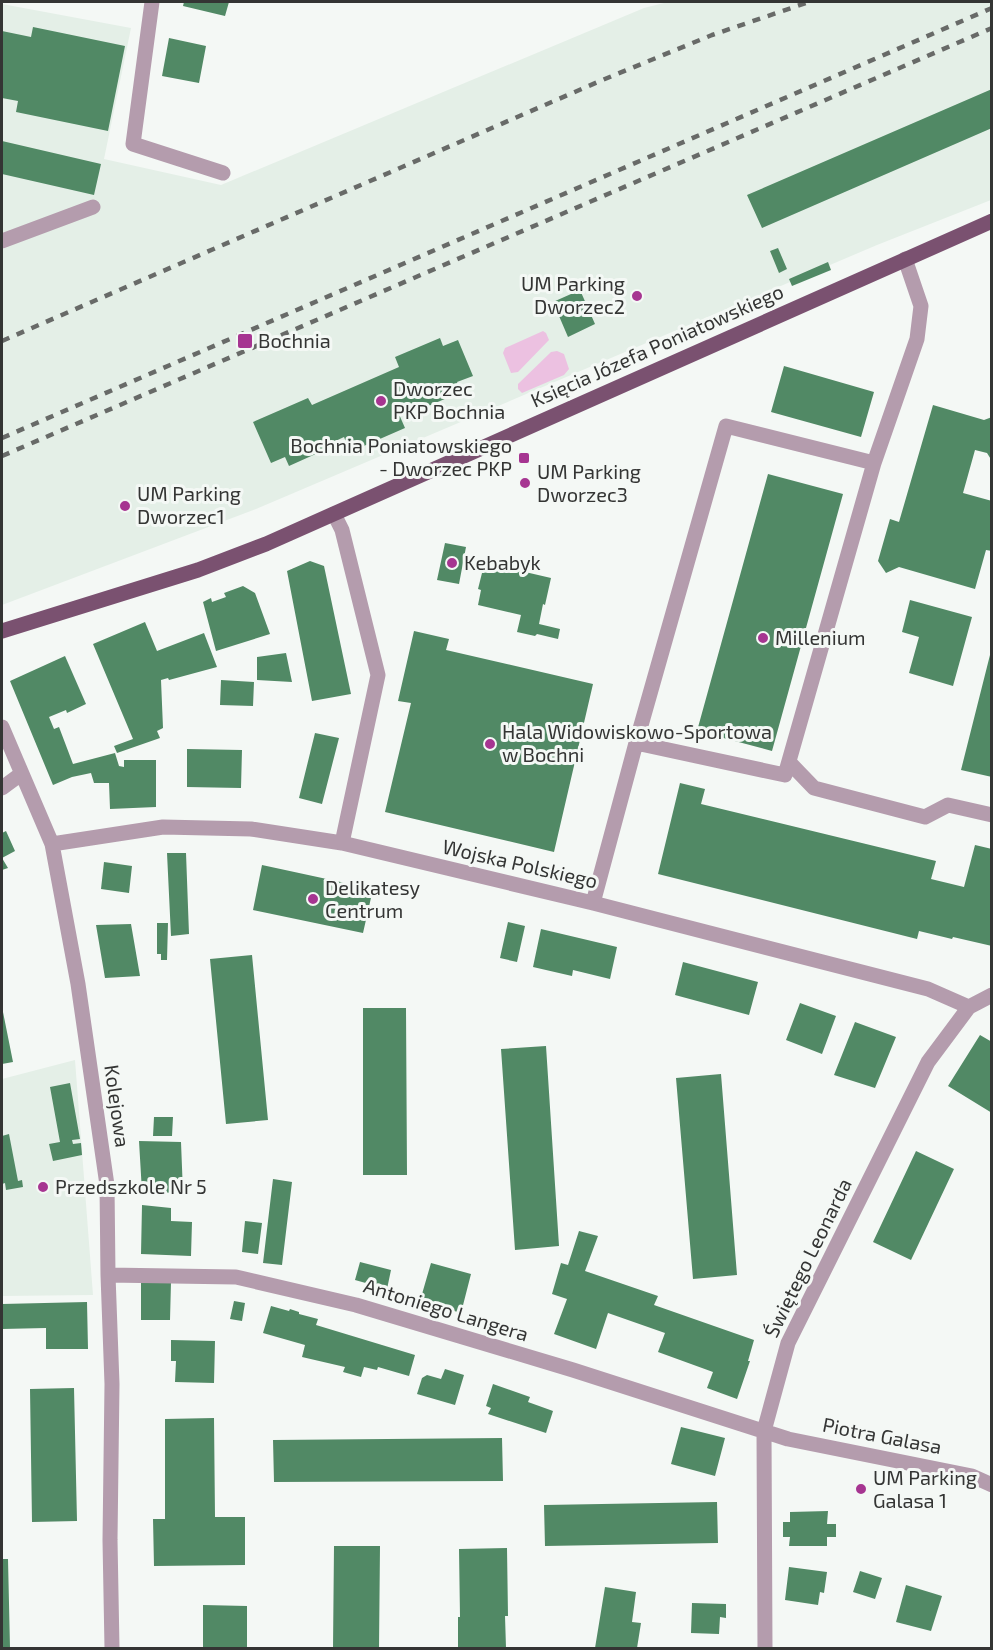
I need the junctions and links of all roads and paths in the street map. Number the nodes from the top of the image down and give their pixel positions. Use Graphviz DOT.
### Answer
graph roads {
  1 [pos="152,2"];
  2 [pos="223,173"];
  3 [pos="93,207"];
  4 [pos="992,221"];
  5 [pos="2,240"];
  6 [pos="905,259"];
  7 [pos="874,464"];
  8 [pos="334,514"];
  9 [pos="2,631"];
  10 [pos="2,727"];
  11 [pos="636,743"];
  12 [pos="789,762"];
  13 [pos="21,774"];
  14 [pos="2,788"];
  15 [pos="992,815"];
  16 [pos="342,843"];
  17 [pos="51,844"];
  18 [pos="593,903"];
  19 [pos="992,995"];
  20 [pos="969,1006"];
  21 [pos="108,1275"];
  22 [pos="764,1431"];
  23 [pos="992,1485"];
  24 [pos="112,1648"];
  25 [pos="765,1648"];
  1 -- 2 [label="street"];
  3 -- 5 [label="street"];
  4 -- 6 [label="main road, Księcia Józefa Poniatowskiego"];
  6 -- 7 [label="street"];
  6 -- 8 [label="main road, Księcia Józefa Poniatowskiego"];
  7 -- 11 [label="street"];
  7 -- 12 [label="street"];
  8 -- 9 [label="main road, Księcia Józefa Poniatowskiego"];
  8 -- 16 [label="street"];
  10 -- 13 [label="street, Kolejowa"];
  11 -- 12 [label="street"];
  11 -- 18 [label="street"];
  12 -- 15 [label="street"];
  13 -- 14 [label="street"];
  13 -- 17 [label="street, Kolejowa"];
  16 -- 17 [label="street, Wojska Polskiego"];
  16 -- 18 [label="street, Wojska Polskiego"];
  17 -- 21 [label="street, Kolejowa"];
  18 -- 20 [label="street, Wojska Polskiego"];
  19 -- 20 [label="street, Świętego Leonarda"];
  20 -- 22 [label="street, Świętego Leonarda"];
  21 -- 22 [label="street, Antoniego Langera"];
  21 -- 24 [label="street, Kolejowa"];
  22 -- 23 [label="street, Piotra Galasa"];
  22 -- 25 [label="street, Świętego Leonarda"];
}
